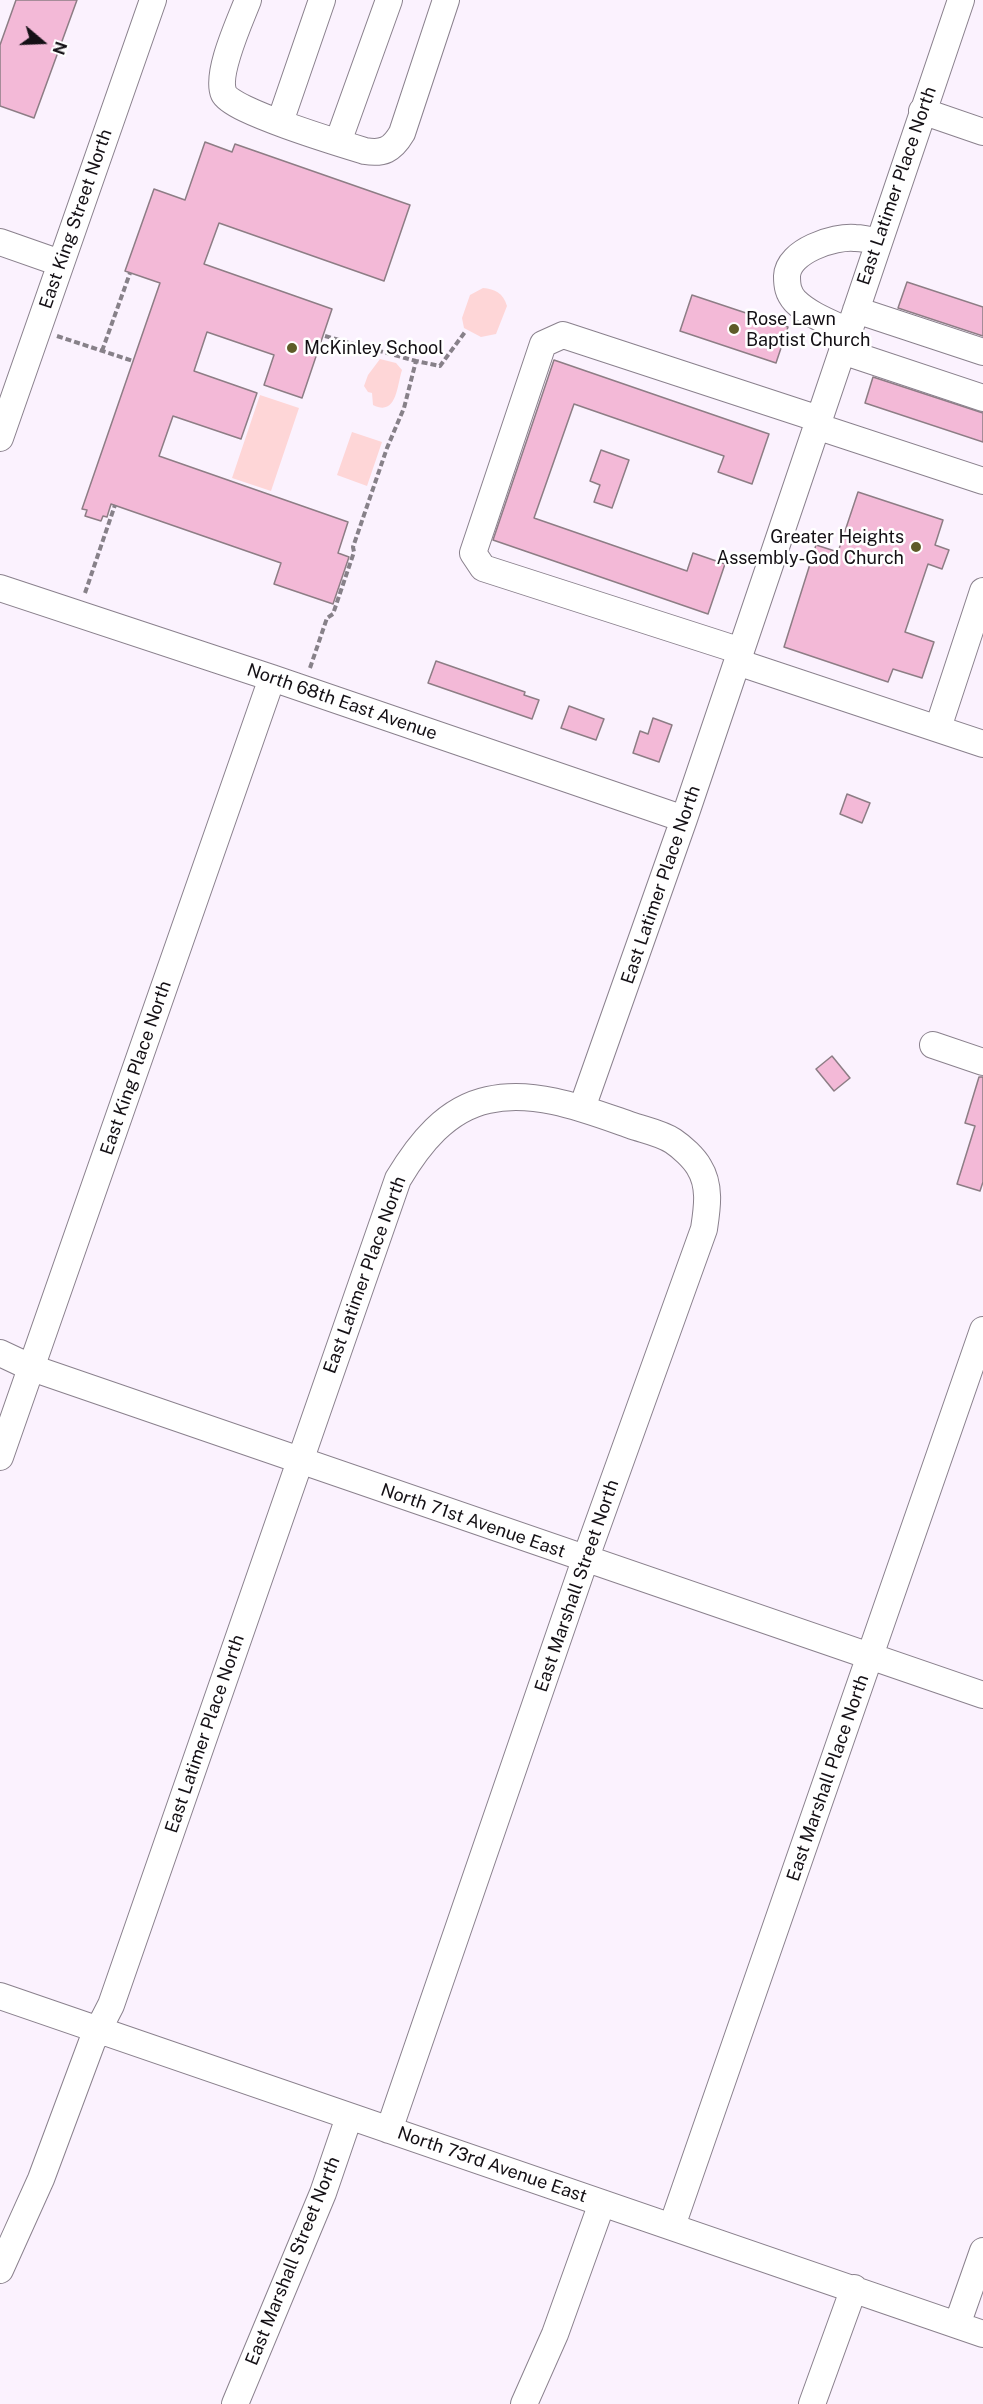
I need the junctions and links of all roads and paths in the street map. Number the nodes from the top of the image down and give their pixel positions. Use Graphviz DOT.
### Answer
graph roads {
  1 [pos="153,0"];
  2 [pos="248,0"];
  3 [pos="322,0"];
  4 [pos="389,0"];
  5 [pos="446,0"];
  6 [pos="961,0"];
  7 [pos="922,111"];
  8 [pos="280,122"];
  9 [pos="983,132"];
  10 [pos="338,142"];
  11 [pos="0,242"];
  12 [pos="878,242"];
  13 [pos="60,263"];
  14 [pos="130,273"];
  15 [pos="38,329"];
  16 [pos="849,331"];
  17 [pos="465,332"];
  18 [pos="325,336"];
  19 [pos="102,352"];
  20 [pos="983,352"];
  21 [pos="133,361"];
  22 [pos="416,361"];
  23 [pos="983,398"];
  24 [pos="818,422"];
  25 [pos="0,438"];
  26 [pos="983,481"];
  27 [pos="115,505"];
  28 [pos="0,588"];
  29 [pos="983,591"];
  30 [pos="78,613"];
  31 [pos="739,656"];
  32 [pos="272,678"];
  33 [pos="303,689"];
  34 [pos="938,728"];
  35 [pos="983,744"];
  36 [pos="684,819"];
  37 [pos="933,1045"];
  38 [pos="983,1062"];
  39 [pos="582,1108"];
  40 [pos="983,1330"];
  41 [pos="0,1353"];
  42 [pos="32,1368"];
  43 [pos="0,1457"];
  44 [pos="299,1461"];
  45 [pos="585,1560"];
  46 [pos="870,1657"];
  47 [pos="983,1695"];
  48 [pos="0,1996"];
  49 [pos="100,2030"];
  50 [pos="349,2117"];
  51 [pos="388,2130"];
  52 [pos="602,2203"];
  53 [pos="672,2226"];
  54 [pos="983,2251"];
  55 [pos="0,2270"];
  56 [pos="854,2288"];
  57 [pos="957,2325"];
  58 [pos="983,2334"];
  59 [pos="235,2404"];
  60 [pos="524,2404"];
  61 [pos="812,2404"];
  1 -- 13 [label="street, East King Street North"];
  2 -- 8 [label="street"];
  3 -- 8 [label="street"];
  4 -- 10 [label="street"];
  5 -- 10 [label="street"];
  6 -- 7 [label="street, East Latimer Place North"];
  7 -- 9 [label="street"];
  7 -- 12 [label="street, East Latimer Place North"];
  8 -- 10 [label="street"];
  11 -- 13 [label="street"];
  12 -- 16 [label="street, East Latimer Place North"];
  12 -- 16 [label="street"];
  13 -- 15 [label="street, East King Street North"];
  14 -- 19 [label="path"];
  15 -- 19 [label="path"];
  15 -- 25 [label="street, East King Street North"];
  16 -- 20 [label="street"];
  16 -- 23 [label="street"];
  16 -- 24 [label="street, East Latimer Place North"];
  17 -- 22 [label="path"];
  18 -- 22 [label="path"];
  19 -- 21 [label="path"];
  22 -- 33 [label="path"];
  24 -- 26 [label="street"];
  24 -- 31 [label="street, East Latimer Place North"];
  24 -- 31 [label="street"];
  27 -- 30 [label="path"];
  28 -- 30 [label="street, North 68th East Avenue"];
  29 -- 34 [label="street"];
  30 -- 32 [label="street, North 68th East Avenue"];
  31 -- 34 [label="street"];
  31 -- 36 [label="street, East Latimer Place North"];
  32 -- 33 [label="street, North 68th East Avenue"];
  32 -- 42 [label="street, East King Place North"];
  33 -- 36 [label="street, North 68th East Avenue"];
  34 -- 35 [label="street"];
  36 -- 39 [label="street, East Latimer Place North"];
  37 -- 38 [label="street"];
  39 -- 44 [label="street, East Latimer Place North"];
  39 -- 45 [label="street, East Marshall Street North"];
  40 -- 46 [label="street, East Marshall Place North"];
  41 -- 42 [label="street, North 71st Avenue East"];
  42 -- 43 [label="street, East King Place North"];
  42 -- 44 [label="street, North 71st Avenue East"];
  44 -- 45 [label="street, North 71st Avenue East"];
  44 -- 49 [label="street, East Latimer Place North"];
  45 -- 46 [label="street, North 71st Avenue East"];
  45 -- 51 [label="street, East Marshall Street North"];
  46 -- 47 [label="street, North 71st Avenue East"];
  46 -- 53 [label="street, East Marshall Place North"];
  48 -- 49 [label="street, North 73rd Avenue East"];
  49 -- 50 [label="street, North 73rd Avenue East"];
  49 -- 55 [label="street, East Latimer Place North"];
  50 -- 51 [label="street, North 73rd Avenue East"];
  50 -- 59 [label="street, East Marshall Street North"];
  51 -- 52 [label="street, North 73rd Avenue East"];
  52 -- 53 [label="street, North 73rd Avenue East"];
  52 -- 60 [label="street"];
  53 -- 56 [label="street, North 73rd Avenue East"];
  54 -- 57 [label="street"];
  56 -- 57 [label="street, North 73rd Avenue East"];
  56 -- 61 [label="street"];
  57 -- 58 [label="street, North 73rd Avenue East"];
}
